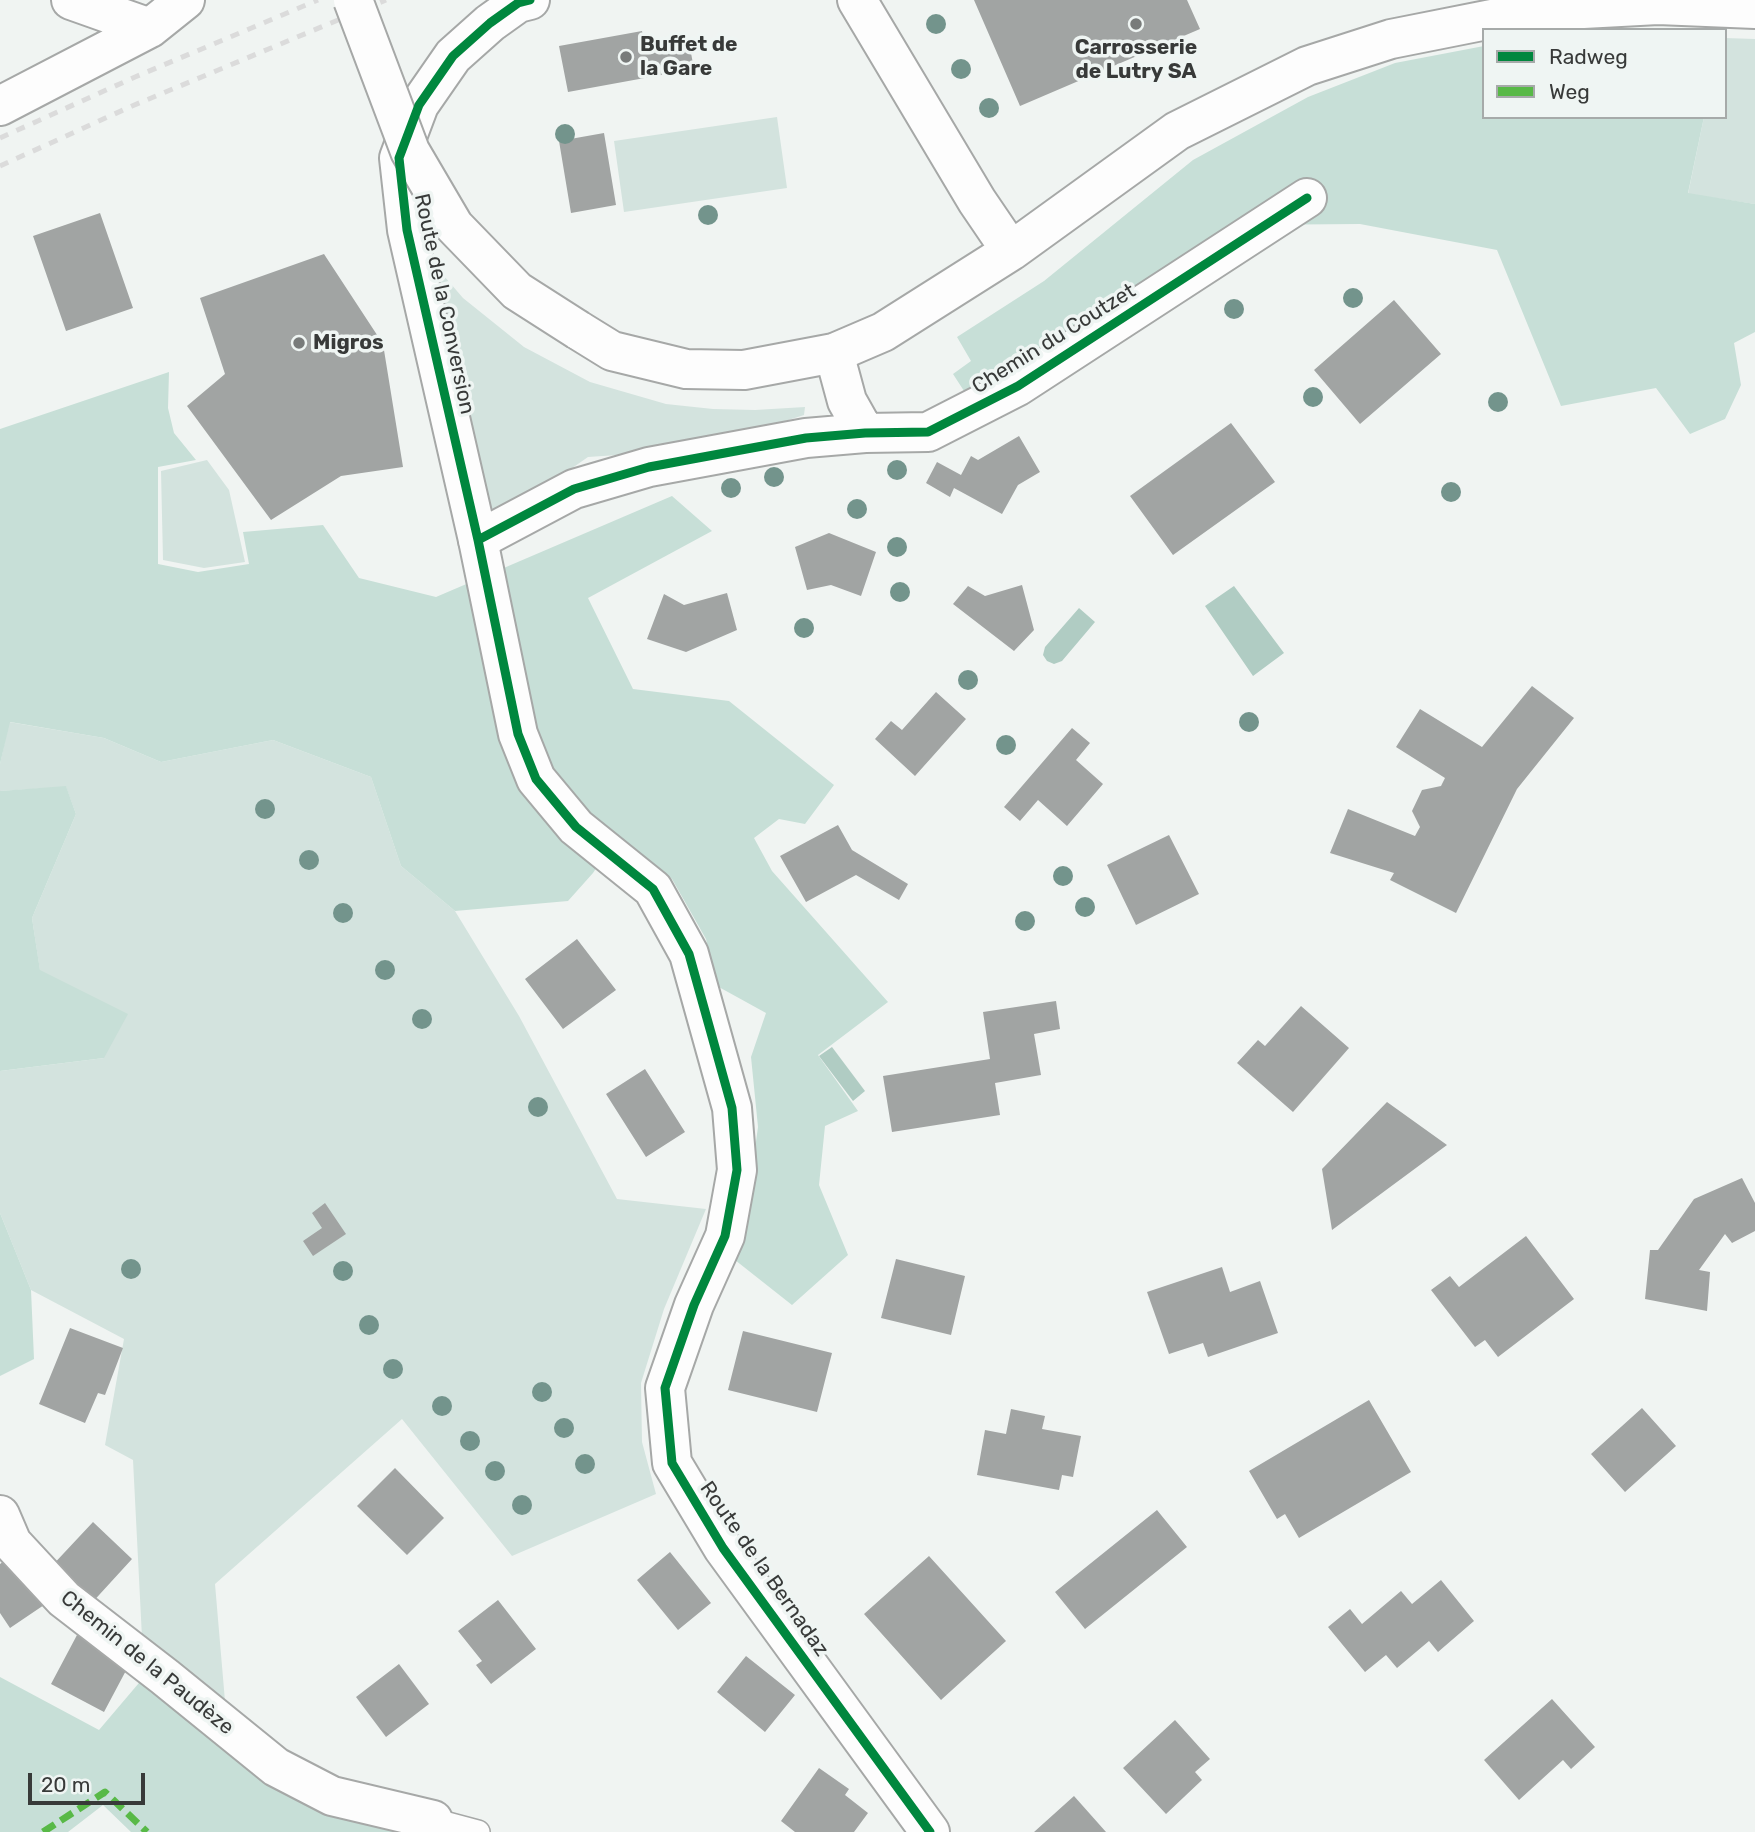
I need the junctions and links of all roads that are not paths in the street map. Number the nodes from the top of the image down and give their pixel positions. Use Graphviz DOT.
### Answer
graph roads {
  1 [pos="71,0"];
  2 [pos="185,0"];
  3 [pos="353,0"];
  4 [pos="530,0"];
  5 [pos="857,0"];
  6 [pos="1755,9"];
  7 [pos="150,28"];
  8 [pos="0,106"];
  9 [pos="1307,198"];
  10 [pos="1011,251"];
  11 [pos="834,353"];
  12 [pos="865,433"];
  13 [pos="478,540"];
  14 [pos="0,1515"];
  15 [pos="433,1820"];
  16 [pos="478,1832"];
  17 [pos="930,1832"];
  1 -- 7 [label="street"];
  2 -- 7 [label="street"];
  3 -- 11 [label="street, bridge"];
  4 -- 13 [label="street, Route de la Conversion"];
  5 -- 10 [label="street"];
  6 -- 10 [label="street"];
  7 -- 8 [label="street"];
  9 -- 12 [label="street, Chemin du Coutzet"];
  10 -- 11 [label="street"];
  11 -- 12 [label="street"];
  12 -- 13 [label="street, Chemin du Coutzet"];
  13 -- 17 [label="street, Route de la Bernadaz"];
  14 -- 15 [label="street, Chemin de la Paudèze"];
  15 -- 16 [label="lane, Chemin de la Paudèze"];
}
